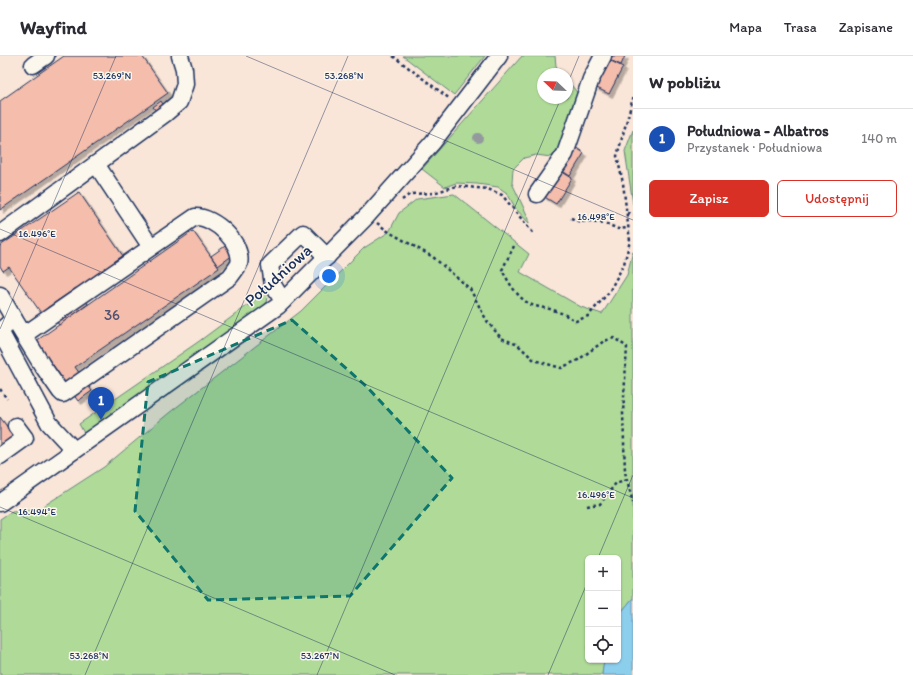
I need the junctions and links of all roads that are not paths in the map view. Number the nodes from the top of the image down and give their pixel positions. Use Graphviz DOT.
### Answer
graph roads {
  1 [pos="46,56"];
  2 [pos="180,56"];
  3 [pos="499,56"];
  4 [pos="603,56"];
  5 [pos="33,65"];
  6 [pos="96,164"];
  7 [pos="537,194"];
  8 [pos="0,234"];
  9 [pos="151,247"];
  10 [pos="327,256"];
  11 [pos="0,295"];
  12 [pos="283,301"];
  13 [pos="14,320"];
  14 [pos="24,336"];
  15 [pos="16,426"];
  16 [pos="74,450"];
  17 [pos="0,456"];
  18 [pos="0,502"];
  1 -- 5 [label="street"];
  2 -- 6 [label="street"];
  3 -- 10 [label="street, Południowa"];
  4 -- 7 [label="street"];
  6 -- 8 [label="street"];
  6 -- 9 [label="street"];
  9 -- 14 [label="street"];
  9 -- 14 [label="street"];
  10 -- 12 [label="street, Południowa"];
  10 -- 12 [label="street"];
  11 -- 13 [label="street"];
  12 -- 16 [label="street, Południowa"];
  13 -- 14 [label="street"];
  13 -- 16 [label="street"];
  15 -- 17 [label="street"];
  16 -- 18 [label="street, Południowa"];
}
